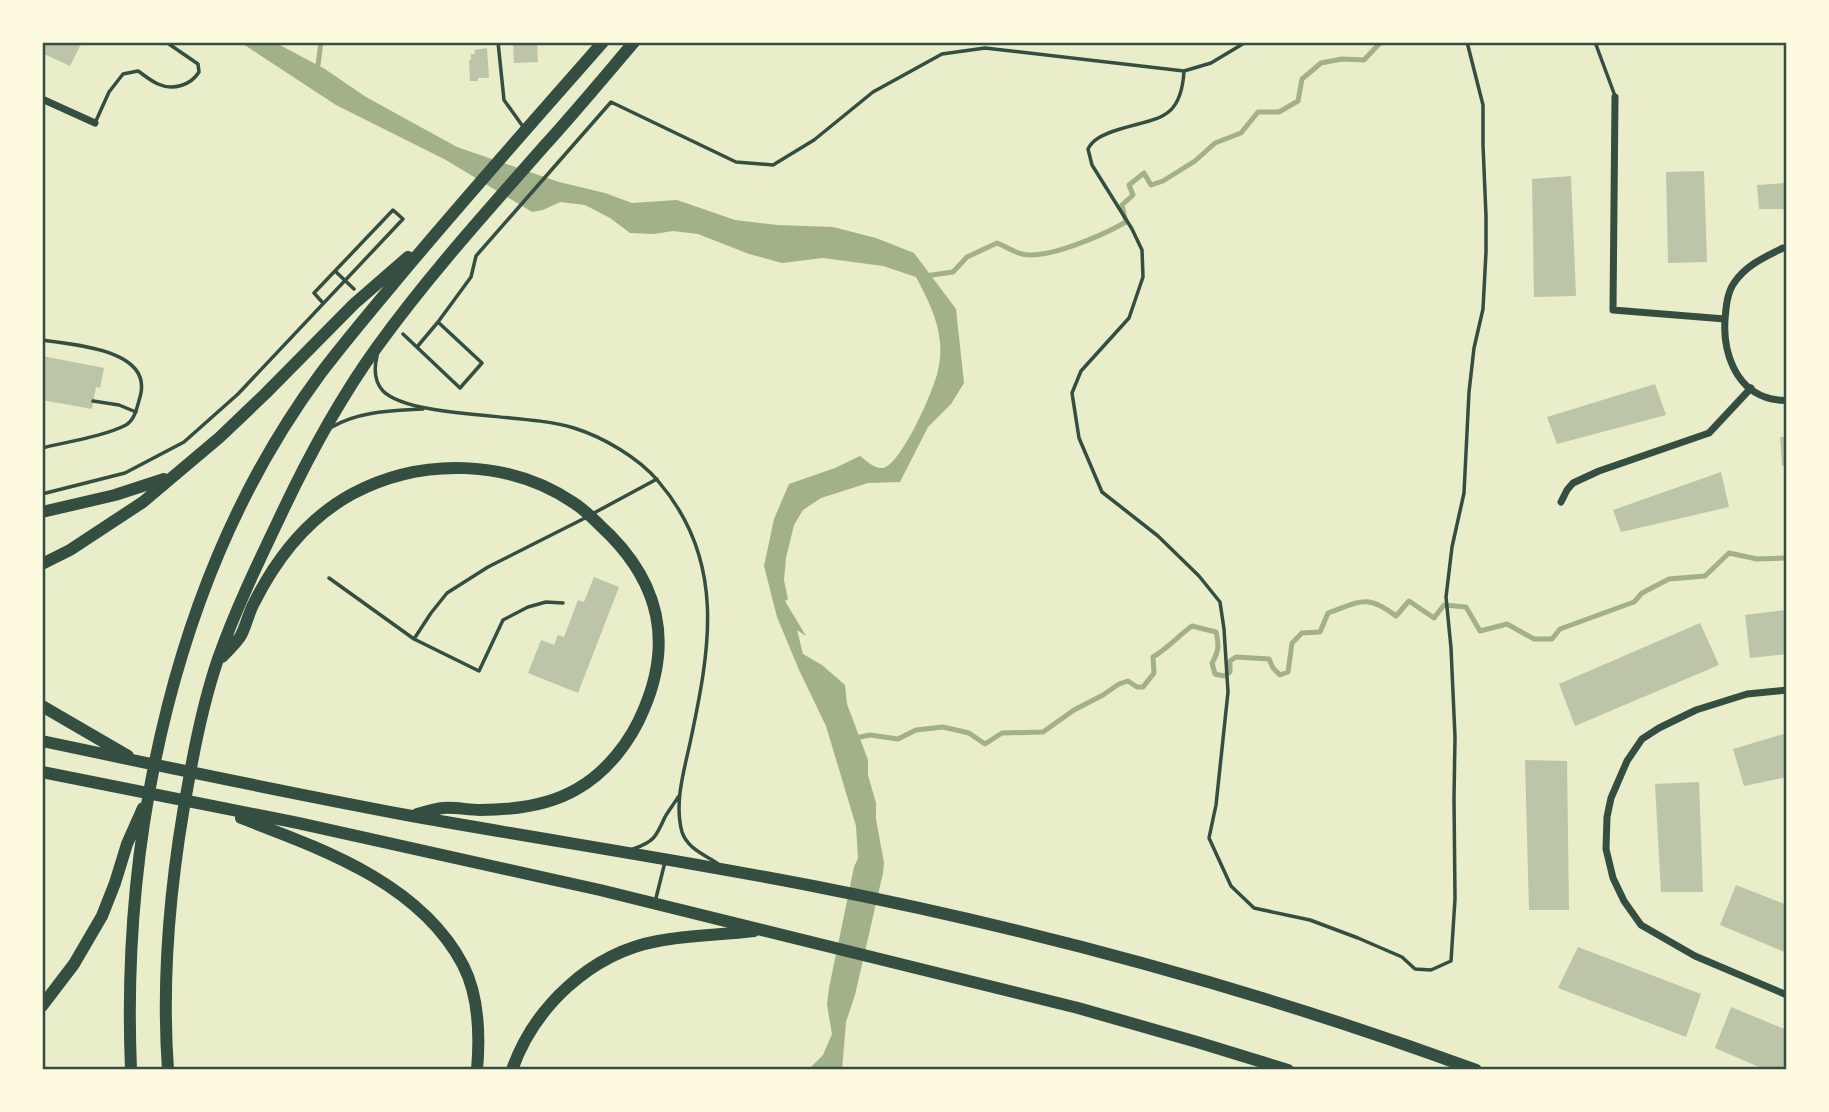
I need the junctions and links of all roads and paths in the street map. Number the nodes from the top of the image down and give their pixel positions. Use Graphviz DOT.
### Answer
graph roads {
  1 [pos="166,42"];
  2 [pos="498,42"];
  3 [pos="603,42"];
  4 [pos="634,42"];
  5 [pos="1246,42"];
  6 [pos="1467,42"];
  7 [pos="1595,42"];
  8 [pos="1184,71"];
  9 [pos="1615,97"];
  10 [pos="42,99"];
  11 [pos="95,123"];
  12 [pos="526,131"];
  13 [pos="438,232"];
  14 [pos="1787,248"];
  15 [pos="323,303"];
  16 [pos="1725,319"];
  17 [pos="438,322"];
  18 [pos="42,340"];
  19 [pos="382,341"];
  20 [pos="1751,388"];
  21 [pos="93,401"];
  22 [pos="1787,401"];
  23 [pos="428,408"];
  24 [pos="136,412"];
  25 [pos="322,433"];
  26 [pos="42,448"];
  27 [pos="174,475"];
  28 [pos="657,479"];
  29 [pos="42,494"];
  30 [pos="1561,502"];
  31 [pos="42,512"];
  32 [pos="42,564"];
  33 [pos="329,578"];
  34 [pos="563,603"];
  35 [pos="414,639"];
  36 [pos="217,662"];
  37 [pos="1787,690"];
  38 [pos="42,706"];
  39 [pos="42,741"];
  40 [pos="137,761"];
  41 [pos="42,772"];
  42 [pos="679,795"];
  43 [pos="148,798"];
  44 [pos="208,806"];
  45 [pos="411,815"];
  46 [pos="623,853"];
  47 [pos="665,859"];
  48 [pos="732,871"];
  49 [pos="655,904"];
  50 [pos="761,930"];
  51 [pos="1787,995"];
  52 [pos="42,1006"];
  53 [pos="131,1070"];
  54 [pos="168,1070"];
  55 [pos="477,1070"];
  56 [pos="512,1070"];
  57 [pos="1288,1070"];
  58 [pos="1476,1070"];
  1 -- 11 [label="lane"];
  2 -- 12 [label="lane"];
  3 -- 12 [label="highway"];
  4 -- 19 [label="highway"];
  5 -- 8 [label="path"];
  6 -- 8 [label="path"];
  7 -- 9 [label="lane"];
  8 -- 17 [label="path"];
  9 -- 16 [label="street"];
  10 -- 11 [label="street"];
  12 -- 13 [label="highway"];
  13 -- 27 [label="highway"];
  13 -- 43 [label="highway"];
  14 -- 16 [label="street"];
  15 -- 15 [label="path"];
  15 -- 29 [label="path"];
  16 -- 20 [label="street"];
  17 -- 17 [label="path"];
  18 -- 24 [label="lane"];
  19 -- 23 [label="lane"];
  19 -- 25 [label="highway"];
  20 -- 22 [label="street"];
  20 -- 30 [label="street"];
  21 -- 24 [label="lane"];
  23 -- 25 [label="lane"];
  23 -- 28 [label="lane"];
  24 -- 26 [label="lane"];
  25 -- 36 [label="highway"];
  27 -- 31 [label="highway"];
  27 -- 32 [label="highway"];
  28 -- 35 [label="lane"];
  28 -- 42 [label="lane"];
  33 -- 35 [label="lane"];
  34 -- 35 [label="lane"];
  36 -- 45 [label="highway"];
  36 -- 54 [label="highway"];
  37 -- 51 [label="street"];
  38 -- 40 [label="highway"];
  39 -- 40 [label="highway"];
  40 -- 45 [label="highway"];
  41 -- 44 [label="highway"];
  42 -- 46 [label="lane"];
  42 -- 48 [label="lane"];
  43 -- 52 [label="highway"];
  43 -- 53 [label="highway"];
  44 -- 49 [label="highway"];
  44 -- 55 [label="highway"];
  45 -- 46 [label="highway"];
  46 -- 47 [label="highway"];
  47 -- 48 [label="highway"];
  47 -- 49 [label="lane"];
  48 -- 58 [label="highway"];
  49 -- 50 [label="highway"];
  50 -- 56 [label="highway"];
  50 -- 57 [label="highway"];
}
